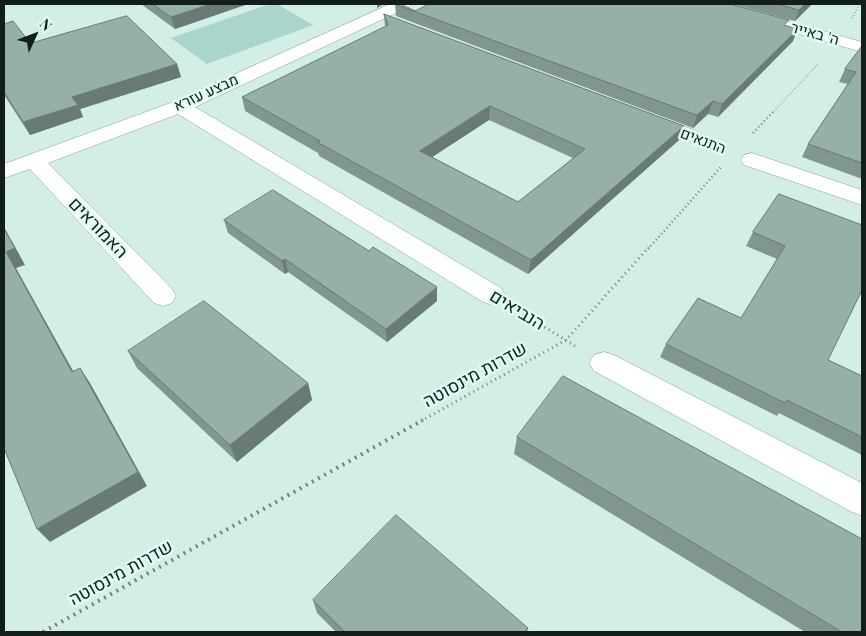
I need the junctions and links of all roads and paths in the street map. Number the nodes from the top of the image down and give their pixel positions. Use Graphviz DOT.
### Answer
graph roads {
  1 [pos="403,4"];
  2 [pos="710,4"];
  3 [pos="376,16"];
  4 [pos="404,27"];
  5 [pos="840,41"];
  6 [pos="862,47"];
  7 [pos="180,106"];
  8 [pos="632,113"];
  9 [pos="687,134"];
  10 [pos="743,156"];
  11 [pos="34,161"];
  12 [pos="4,170"];
  13 [pos="862,198"];
  14 [pos="492,295"];
  15 [pos="163,296"];
  16 [pos="566,340"];
  17 [pos="604,363"];
  18 [pos="862,500"];
  19 [pos="43,632"];
  1 -- 3 [label="street, מבצע עזרא"];
  2 -- 5 [label="street, ה' באייר"];
  3 -- 4 [label="street"];
  3 -- 7 [label="street, מבצע עזרא"];
  5 -- 6 [label="street, ה' באייר"];
  5 -- 10 [label="path, שדרות מינסוטה"];
  7 -- 11 [label="street, מבצע עזרא"];
  7 -- 14 [label="street, הנביאים"];
  8 -- 9 [label="street, התנאים"];
  10 -- 13 [label="street"];
  10 -- 16 [label="path, שדרות מינסוטה"];
  11 -- 12 [label="street, מבצע עזרא"];
  11 -- 15 [label="street, האמוראים"];
  14 -- 16 [label="path, הנביאים"];
  16 -- 17 [label="path, הנביאים"];
  16 -- 19 [label="path, שדרות מינסוטה"];
  17 -- 18 [label="street"];
}
